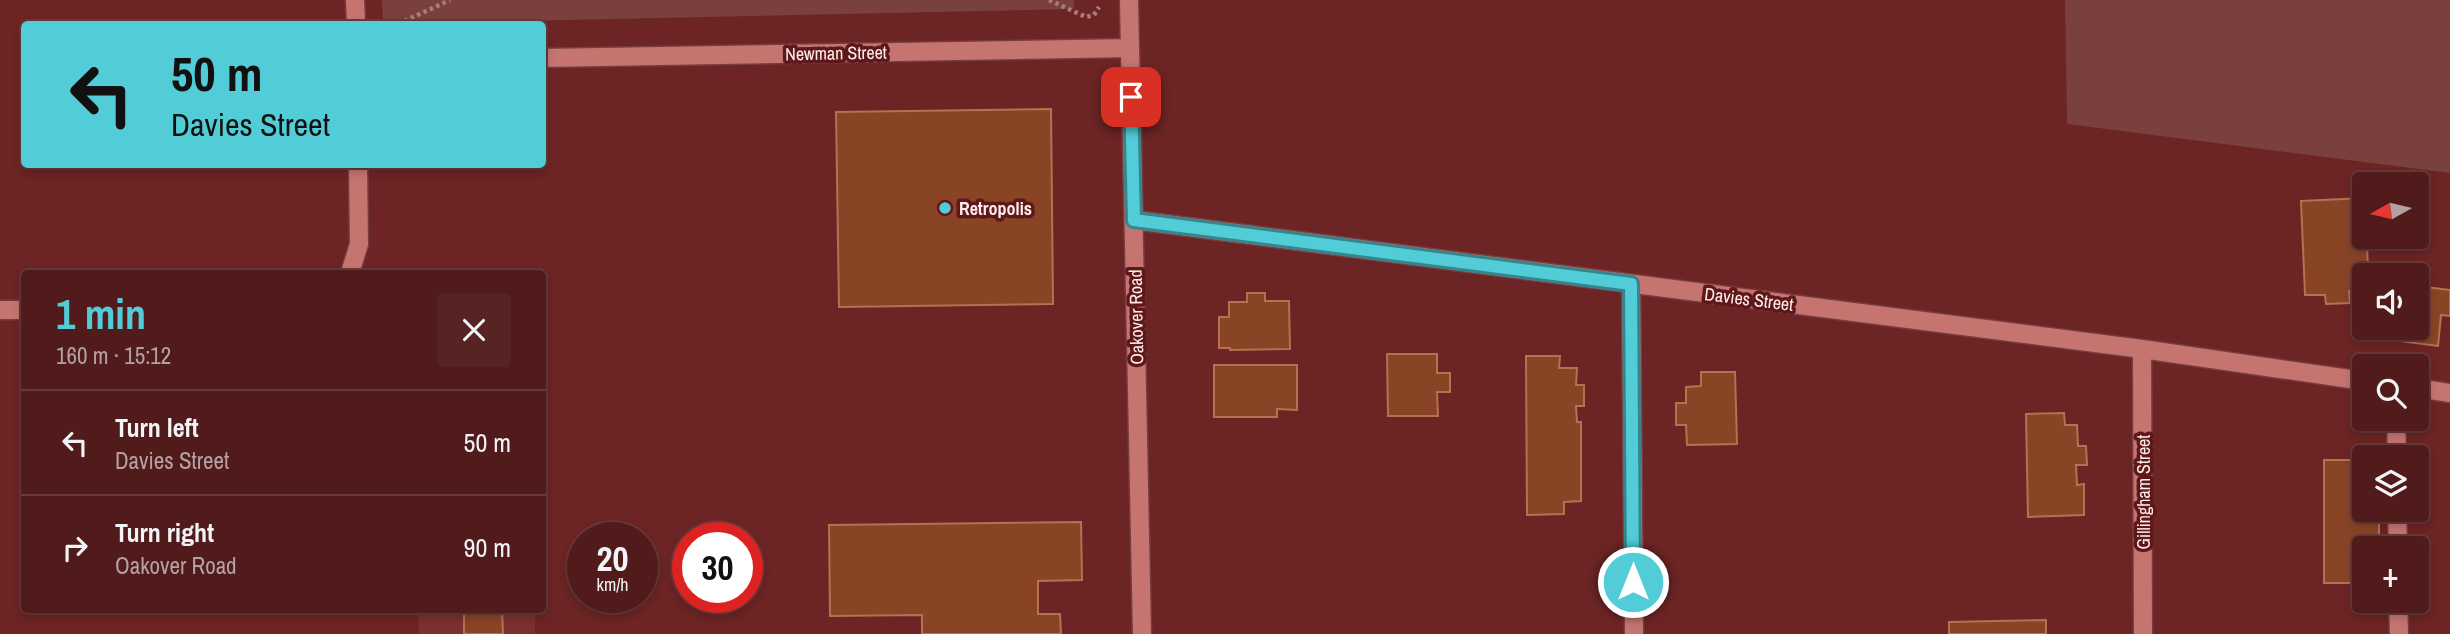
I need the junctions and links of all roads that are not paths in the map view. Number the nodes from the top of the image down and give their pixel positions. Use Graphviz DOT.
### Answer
graph roads {
  1 [pos="355,0"];
  2 [pos="1129,0"];
  3 [pos="356,21"];
  4 [pos="1130,48"];
  5 [pos="546,58"];
  6 [pos="358,168"];
  7 [pos="1134,220"];
  8 [pos="351,270"];
  9 [pos="1631,284"];
  10 [pos="0,310"];
  11 [pos="21,310"];
  12 [pos="2143,349"];
  13 [pos="2352,379"];
  14 [pos="2429,390"];
  15 [pos="2450,393"];
  16 [pos="2398,613"];
  17 [pos="1142,634"];
  18 [pos="1634,634"];
  19 [pos="2143,634"];
  20 [pos="2399,634"];
  1 -- 3 [label="street"];
  2 -- 4 [label="street, Oakover Road"];
  4 -- 5 [label="street, Newman Street"];
  4 -- 7 [label="street, Oakover Road"];
  6 -- 8 [label="street"];
  7 -- 9 [label="street, Davies Street"];
  7 -- 17 [label="street, Oakover Road"];
  9 -- 12 [label="street, Davies Street"];
  9 -- 18 [label="street"];
  10 -- 11 [label="street"];
  12 -- 13 [label="street, Davies Street"];
  12 -- 19 [label="street, Gillingham Street"];
  14 -- 15 [label="street"];
  16 -- 20 [label="street"];
}
